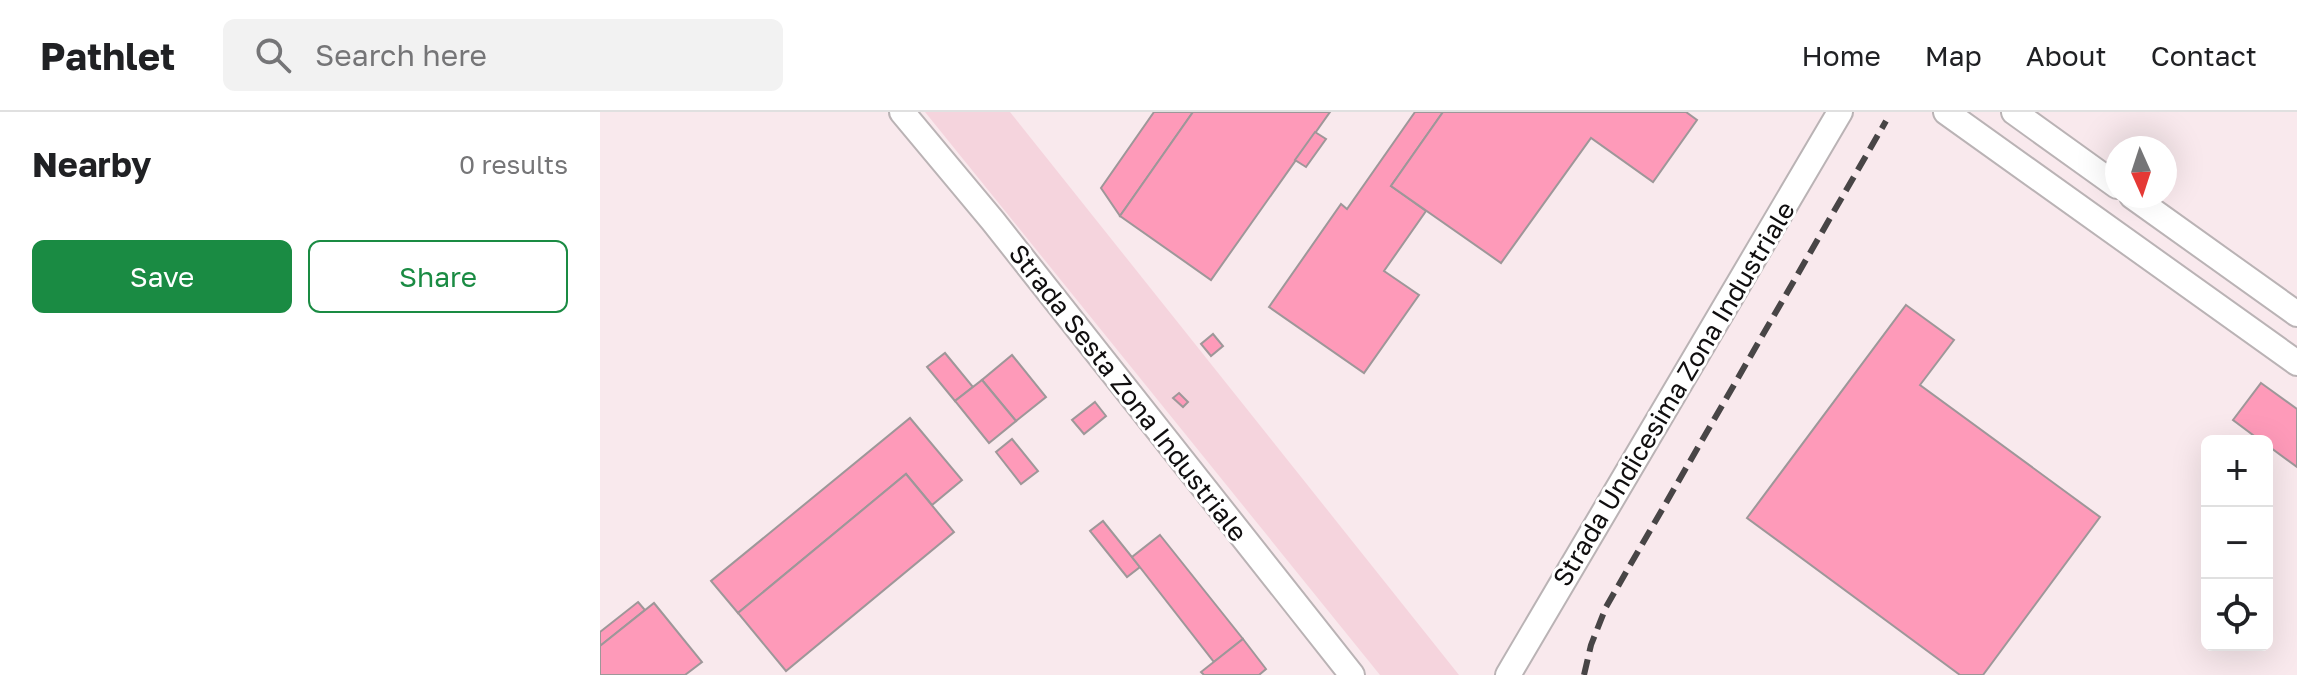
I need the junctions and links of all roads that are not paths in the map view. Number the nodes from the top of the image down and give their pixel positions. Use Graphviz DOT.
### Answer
graph roads {
  1 [pos="902,112"];
  2 [pos="1840,112"];
  3 [pos="1946,112"];
  4 [pos="2014,112"];
  5 [pos="2105,177"];
  6 [pos="2149,208"];
  7 [pos="2287,307"];
  8 [pos="2255,333"];
  9 [pos="2297,363"];
  10 [pos="1352,675"];
  11 [pos="1508,675"];
  1 -- 10 [label="street, Strada Sesta Zona Industriale"];
  2 -- 11 [label="street, Strada Undicesima Zona Industriale"];
  3 -- 8 [label="street"];
  4 -- 5 [label="street"];
  6 -- 7 [label="street"];
  7 -- 8 [label="street"];
  8 -- 9 [label="street"];
}
